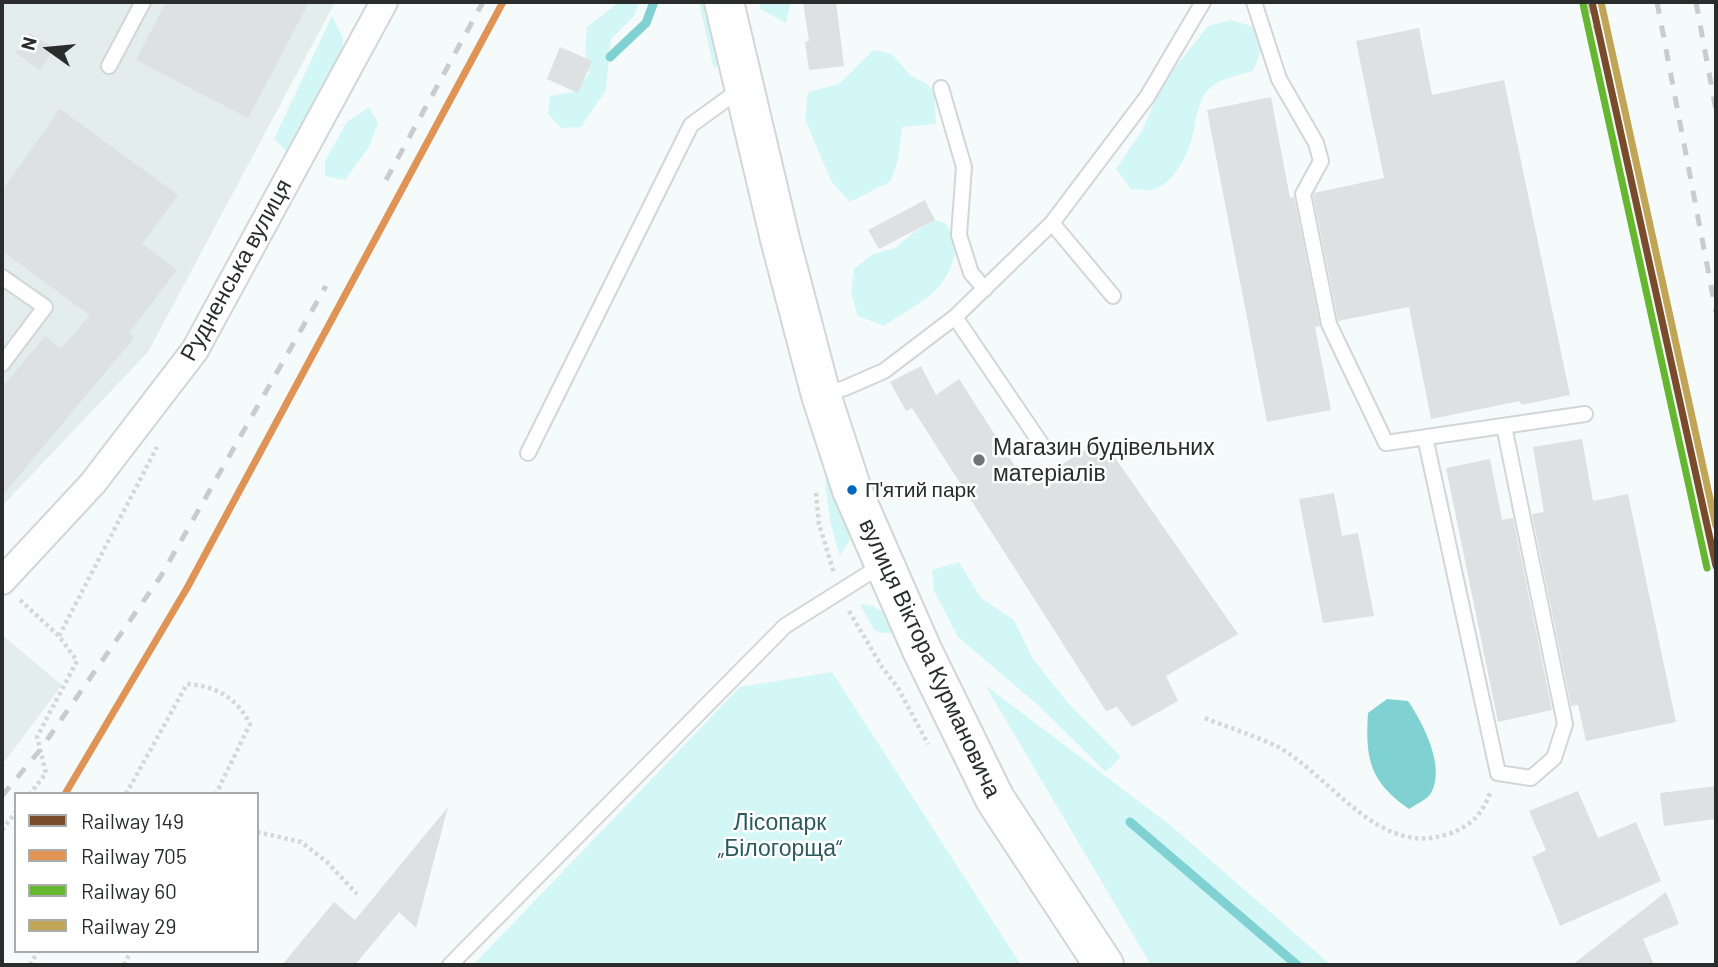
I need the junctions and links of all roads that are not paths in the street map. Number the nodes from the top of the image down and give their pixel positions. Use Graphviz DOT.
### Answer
graph roads {
  1 [pos="143,2"];
  2 [pos="384,2"];
  3 [pos="724,2"];
  4 [pos="1203,2"];
  5 [pos="1254,2"];
  6 [pos="109,66"];
  7 [pos="743,88"];
  8 [pos="941,89"];
  9 [pos="1052,223"];
  10 [pos="2,276"];
  11 [pos="985,289"];
  12 [pos="1113,296"];
  13 [pos="955,317"];
  14 [pos="2,364"];
  15 [pos="821,396"];
  16 [pos="1585,414"];
  17 [pos="1504,426"];
  18 [pos="1425,438"];
  19 [pos="1044,448"];
  20 [pos="528,453"];
  21 [pos="883,564"];
  22 [pos="8,588"];
  23 [pos="450,965"];
  24 [pos="1104,965"];
  1 -- 6 [label="lane"];
  2 -- 22 [label="street, Рудненська вулиця"];
  3 -- 7 [label="street, вулиця Віктора Курмановича"];
  4 -- 9 [label="lane"];
  5 -- 18 [label="lane"];
  7 -- 15 [label="street, вулиця Віктора Курмановича"];
  7 -- 20 [label="lane"];
  8 -- 11 [label="lane"];
  9 -- 11 [label="lane"];
  9 -- 12 [label="lane"];
  10 -- 14 [label="lane"];
  11 -- 13 [label="lane"];
  13 -- 15 [label="lane"];
  13 -- 19 [label="lane"];
  15 -- 21 [label="street, вулиця Віктора Курмановича"];
  16 -- 17 [label="lane"];
  17 -- 18 [label="lane"];
  17 -- 18 [label="lane"];
  21 -- 23 [label="lane"];
  21 -- 24 [label="street, вулиця Віктора Курмановича"];
}
